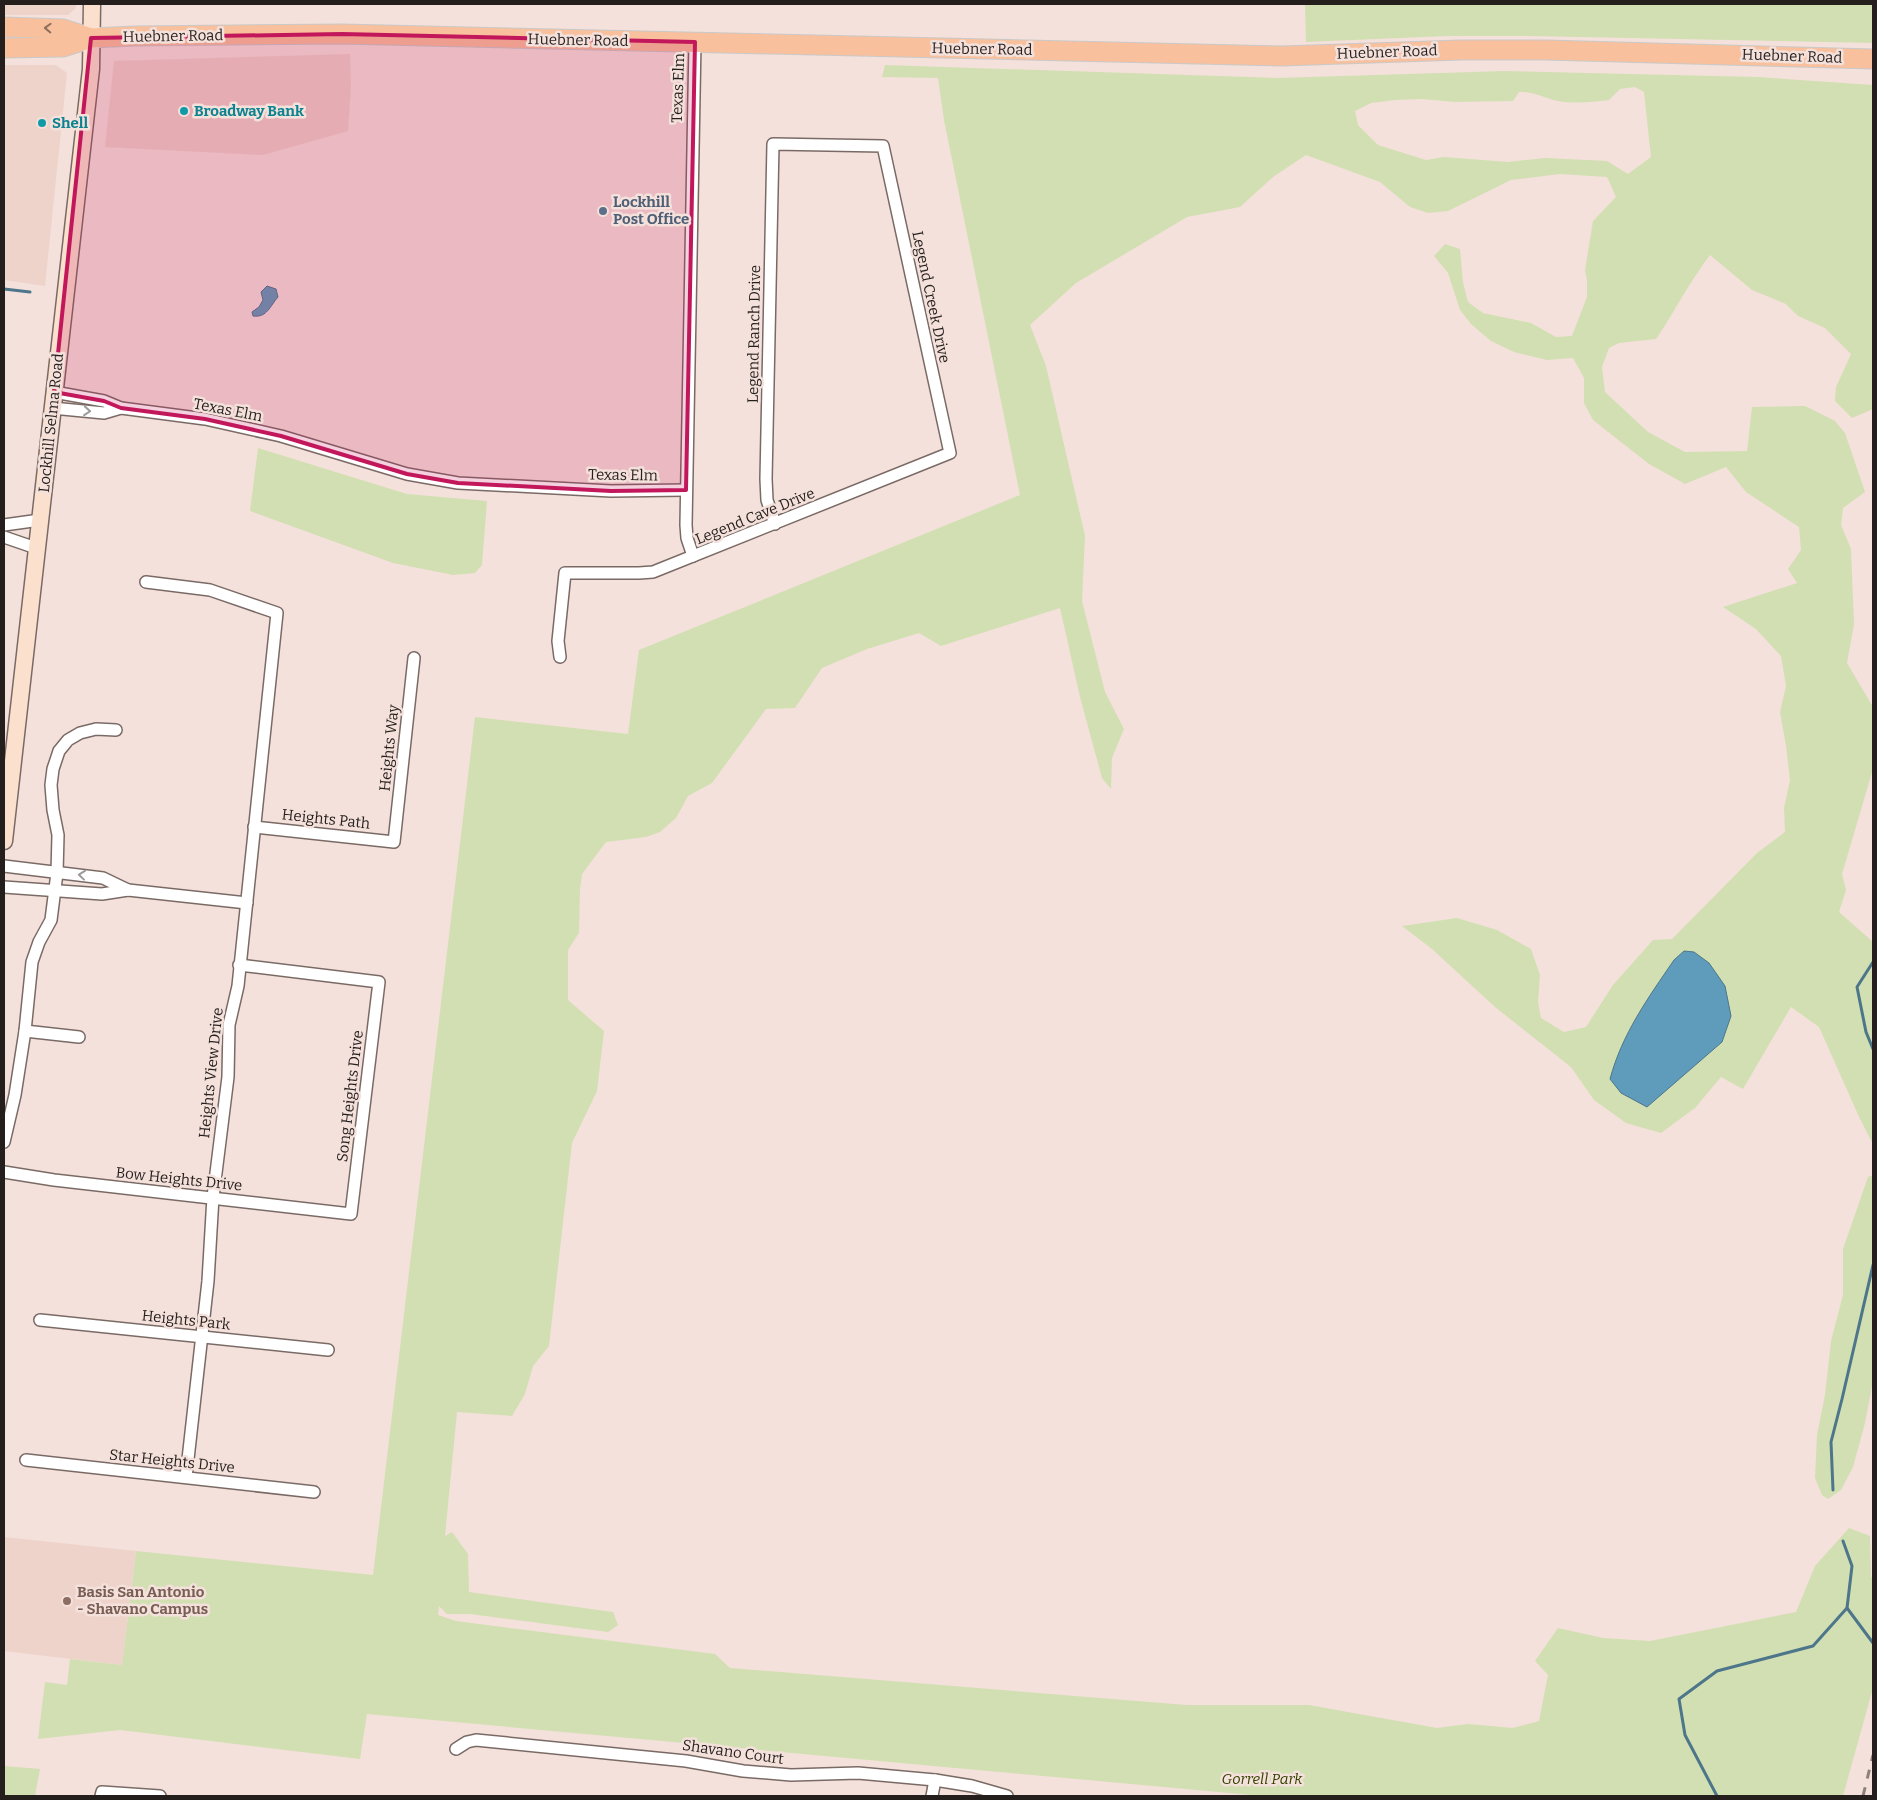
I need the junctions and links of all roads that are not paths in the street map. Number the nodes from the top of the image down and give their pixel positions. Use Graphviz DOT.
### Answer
graph roads {
  1 [pos="92,4"];
  2 [pos="4,27"];
  3 [pos="92,38"];
  4 [pos="695,42"];
  5 [pos="4,48"];
  6 [pos="1873,59"];
  7 [pos="773,144"];
  8 [pos="53,400"];
  9 [pos="121,408"];
  10 [pos="950,453"];
  11 [pos="686,490"];
  12 [pos="40,520"];
  13 [pos="775,524"];
  14 [pos="4,525"];
  15 [pos="4,537"];
  16 [pos="36,548"];
  17 [pos="693,556"];
  18 [pos="146,582"];
  19 [pos="560,657"];
  20 [pos="414,658"];
  21 [pos="116,730"];
  22 [pos="254,827"];
  23 [pos="4,841"];
  24 [pos="394,842"];
  25 [pos="4,866"];
  26 [pos="57,873"];
  27 [pos="4,887"];
  28 [pos="128,890"];
  29 [pos="55,891"];
  30 [pos="247,903"];
  31 [pos="240,965"];
  32 [pos="25,1031"];
  33 [pos="79,1036"];
  34 [pos="4,1142"];
  35 [pos="4,1172"];
  36 [pos="213,1197"];
  37 [pos="352,1214"];
  38 [pos="40,1320"];
  39 [pos="202,1337"];
  40 [pos="328,1350"];
  41 [pos="26,1460"];
  42 [pos="186,1477"];
  43 [pos="314,1492"];
  44 [pos="456,1749"];
  45 [pos="935,1780"];
  46 [pos="101,1794"];
  47 [pos="160,1796"];
  48 [pos="932,1796"];
  49 [pos="1007,1796"];
  1 -- 3 [label="main road, Lockhill Selma Road"];
  3 -- 2 [label="main road, Huebner Road, one-way"];
  3 -- 4 [label="main road, Huebner Road"];
  3 -- 5 [label="main road, Huebner Road"];
  3 -- 8 [label="main road, Lockhill Selma Road"];
  4 -- 6 [label="main road, Huebner Road"];
  4 -- 11 [label="street, Texas Elm"];
  7 -- 10 [label="street, Legend Creek Drive"];
  7 -- 13 [label="street, Legend Ranch Drive"];
  8 -- 9 [label="street, Texas Elm"];
  8 -- 9 [label="street, Texas Elm, one-way"];
  8 -- 12 [label="main road, Lockhill Selma Road"];
  9 -- 11 [label="street, Texas Elm"];
  10 -- 13 [label="street, Legend Cave Drive"];
  11 -- 17 [label="street"];
  12 -- 14 [label="street"];
  12 -- 16 [label="main road, Lockhill Selma Road"];
  13 -- 17 [label="street, Legend Cave Drive"];
  15 -- 16 [label="street"];
  16 -- 23 [label="main road, Lockhill Selma Road"];
  17 -- 19 [label="street, Legend Cave Drive"];
  18 -- 22 [label="street, Heights View Drive"];
  20 -- 24 [label="street, Heights Way"];
  21 -- 26 [label="street"];
  22 -- 24 [label="street, Heights Path"];
  22 -- 30 [label="street, Heights View Drive"];
  25 -- 26 [label="street"];
  28 -- 26 [label="street, one-way"];
  26 -- 29 [label="street"];
  27 -- 29 [label="street"];
  28 -- 29 [label="street"];
  28 -- 30 [label="street"];
  29 -- 32 [label="street"];
  30 -- 31 [label="street, Heights View Drive"];
  31 -- 36 [label="street, Heights View Drive"];
  31 -- 37 [label="street, Song Heights Drive"];
  32 -- 33 [label="street"];
  32 -- 34 [label="street"];
  35 -- 36 [label="street, Bow Heights Drive"];
  36 -- 37 [label="street, Bow Heights Drive"];
  36 -- 39 [label="street, Heights View Drive"];
  38 -- 39 [label="street, Heights Park"];
  39 -- 40 [label="street, Heights Park"];
  39 -- 42 [label="street, Heights View Drive"];
  41 -- 42 [label="street, Star Heights Drive"];
  42 -- 43 [label="street, Star Heights Drive"];
  44 -- 45 [label="street, Shavano Court"];
  45 -- 48 [label="street"];
  45 -- 49 [label="street, Shavano Court"];
  46 -- 47 [label="street"];
}
